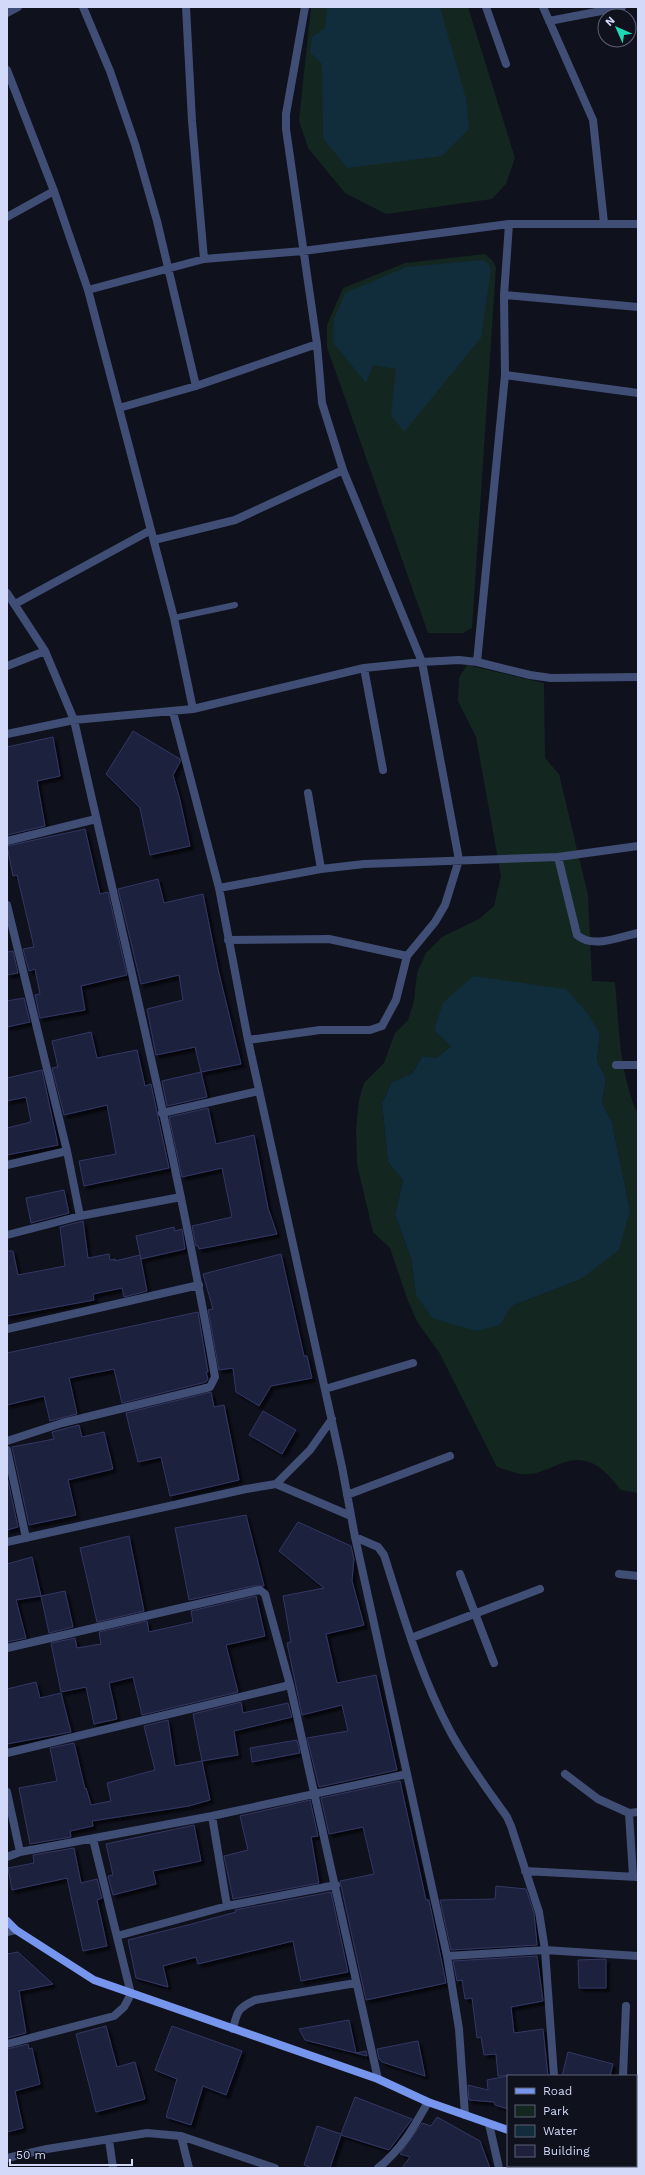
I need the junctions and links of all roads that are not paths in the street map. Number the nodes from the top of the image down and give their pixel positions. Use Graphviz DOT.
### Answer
graph roads {
  1 [pos="18,7"];
  2 [pos="84,7"];
  3 [pos="186,7"];
  4 [pos="305,7"];
  5 [pos="486,7"];
  6 [pos="543,7"];
  7 [pos="622,7"];
  8 [pos="7,13"];
  9 [pos="549,21"];
  10 [pos="506,64"];
  11 [pos="7,70"];
  12 [pos="54,191"];
  13 [pos="7,217"];
  14 [pos="509,224"];
  15 [pos="604,224"];
  16 [pos="638,224"];
  17 [pos="303,250"];
  18 [pos="204,259"];
  19 [pos="167,270"];
  20 [pos="88,290"];
  21 [pos="504,295"];
  22 [pos="638,307"];
  23 [pos="316,344"];
  24 [pos="505,375"];
  25 [pos="196,386"];
  26 [pos="638,393"];
  27 [pos="119,408"];
  28 [pos="343,470"];
  29 [pos="151,530"];
  30 [pos="154,540"];
  31 [pos="7,593"];
  32 [pos="15,604"];
  33 [pos="235,605"];
  34 [pos="174,618"];
  35 [pos="45,651"];
  36 [pos="422,662"];
  37 [pos="477,662"];
  38 [pos="7,666"];
  39 [pos="364,668"];
  40 [pos="638,677"];
  41 [pos="194,709"];
  42 [pos="173,712"];
  43 [pos="74,720"];
  44 [pos="7,734"];
  45 [pos="383,770"];
  46 [pos="308,793"];
  47 [pos="96,819"];
  48 [pos="7,841"];
  49 [pos="638,846"];
  50 [pos="558,857"];
  51 [pos="459,860"];
  52 [pos="321,869"];
  53 [pos="219,888"];
  54 [pos="7,905"];
  55 [pos="638,933"];
  56 [pos="228,940"];
  57 [pos="407,956"];
  58 [pos="248,1040"];
  59 [pos="616,1065"];
  60 [pos="638,1065"];
  61 [pos="259,1091"];
  62 [pos="162,1113"];
  63 [pos="67,1151"];
  64 [pos="7,1165"];
  65 [pos="180,1197"];
  66 [pos="80,1216"];
  67 [pos="7,1235"];
  68 [pos="199,1285"];
  69 [pos="7,1329"];
  70 [pos="413,1363"];
  71 [pos="325,1389"];
  72 [pos="332,1419"];
  73 [pos="7,1441"];
  74 [pos="7,1450"];
  75 [pos="450,1456"];
  76 [pos="276,1484"];
  77 [pos="347,1494"];
  78 [pos="351,1516"];
  79 [pos="356,1537"];
  80 [pos="26,1538"];
  81 [pos="7,1542"];
  82 [pos="460,1574"];
  83 [pos="619,1574"];
  84 [pos="638,1576"];
  85 [pos="540,1589"];
  86 [pos="476,1612"];
  87 [pos="411,1638"];
  88 [pos="7,1648"];
  89 [pos="494,1663"];
  90 [pos="290,1685"];
  91 [pos="7,1753"];
  92 [pos="407,1774"];
  93 [pos="565,1774"];
  94 [pos="7,1792"];
  95 [pos="313,1794"];
  96 [pos="638,1812"];
  97 [pos="628,1813"];
  98 [pos="212,1816"];
  99 [pos="93,1839"];
  100 [pos="20,1852"];
  101 [pos="7,1857"];
  102 [pos="525,1871"];
  103 [pos="635,1876"];
  104 [pos="336,1885"];
  105 [pos="227,1906"];
  106 [pos="7,1921"];
  107 [pos="16,1930"];
  108 [pos="7,1932"];
  109 [pos="117,1936"];
  110 [pos="545,1950"];
  111 [pos="447,1956"];
  112 [pos="638,1956"];
  113 [pos="356,1983"];
  114 [pos="131,1994"];
  115 [pos="626,2006"];
  116 [pos="233,2029"];
  117 [pos="7,2044"];
  118 [pos="554,2075"];
  119 [pos="623,2075"];
  120 [pos="378,2079"];
  121 [pos="428,2102"];
  122 [pos="465,2115"];
  123 [pos="490,2124"];
  124 [pos="507,2130"];
  125 [pos="181,2136"];
  126 [pos="109,2140"];
  127 [pos="7,2158"];
  128 [pos="113,2168"];
  129 [pos="189,2168"];
  130 [pos="275,2168"];
  131 [pos="378,2168"];
  132 [pos="499,2168"];
  1 -- 8 [label="street"];
  2 -- 19 [label="street"];
  3 -- 18 [label="street"];
  4 -- 17 [label="street"];
  5 -- 10 [label="street"];
  6 -- 9 [label="street"];
  7 -- 9 [label="street"];
  9 -- 15 [label="street"];
  11 -- 12 [label="street"];
  12 -- 13 [label="street"];
  12 -- 20 [label="street"];
  14 -- 15 [label="street"];
  14 -- 17 [label="street"];
  14 -- 21 [label="street"];
  15 -- 16 [label="street"];
  17 -- 18 [label="street"];
  17 -- 23 [label="street"];
  18 -- 19 [label="street"];
  19 -- 20 [label="street"];
  19 -- 25 [label="street"];
  20 -- 27 [label="street"];
  21 -- 22 [label="street"];
  21 -- 24 [label="street"];
  23 -- 25 [label="street"];
  23 -- 28 [label="street"];
  24 -- 26 [label="street"];
  24 -- 37 [label="street"];
  25 -- 27 [label="street"];
  27 -- 29 [label="street"];
  28 -- 30 [label="street"];
  28 -- 36 [label="street"];
  29 -- 30 [label="street"];
  29 -- 32 [label="street"];
  30 -- 34 [label="street"];
  31 -- 32 [label="street"];
  32 -- 35 [label="street"];
  33 -- 34 [label="lane"];
  34 -- 41 [label="street"];
  35 -- 38 [label="street"];
  35 -- 43 [label="street"];
  36 -- 37 [label="street"];
  36 -- 39 [label="street"];
  36 -- 51 [label="street"];
  37 -- 40 [label="street"];
  39 -- 41 [label="street"];
  39 -- 45 [label="street"];
  41 -- 42 [label="street"];
  42 -- 43 [label="street"];
  42 -- 53 [label="street"];
  43 -- 44 [label="street"];
  43 -- 47 [label="street"];
  46 -- 52 [label="street"];
  47 -- 48 [label="street"];
  47 -- 62 [label="street"];
  49 -- 50 [label="street"];
  50 -- 51 [label="street"];
  50 -- 55 [label="street"];
  51 -- 52 [label="street"];
  51 -- 57 [label="street"];
  52 -- 53 [label="street"];
  53 -- 56 [label="street"];
  54 -- 63 [label="street"];
  56 -- 57 [label="street"];
  56 -- 58 [label="street"];
  57 -- 58 [label="street"];
  58 -- 61 [label="street"];
  59 -- 60 [label="street"];
  61 -- 62 [label="street"];
  61 -- 71 [label="street"];
  62 -- 65 [label="street"];
  63 -- 64 [label="street"];
  63 -- 66 [label="street"];
  65 -- 66 [label="street"];
  65 -- 68 [label="street"];
  66 -- 67 [label="street"];
  68 -- 69 [label="street"];
  68 -- 73 [label="street"];
  70 -- 71 [label="street"];
  71 -- 72 [label="street"];
  72 -- 76 [label="street"];
  72 -- 77 [label="street"];
  74 -- 80 [label="street"];
  75 -- 77 [label="street"];
  76 -- 78 [label="street"];
  76 -- 80 [label="street"];
  77 -- 78 [label="street"];
  78 -- 79 [label="street"];
  79 -- 87 [label="street"];
  79 -- 92 [label="street"];
  80 -- 81 [label="street"];
  82 -- 86 [label="street"];
  83 -- 84 [label="street"];
  85 -- 86 [label="street"];
  86 -- 87 [label="street"];
  86 -- 89 [label="street"];
  87 -- 102 [label="street"];
  88 -- 90 [label="street"];
  90 -- 91 [label="street"];
  90 -- 95 [label="street"];
  92 -- 95 [label="street"];
  92 -- 111 [label="street"];
  93 -- 97 [label="street"];
  94 -- 100 [label="street"];
  95 -- 98 [label="street"];
  95 -- 104 [label="street"];
  96 -- 97 [label="street"];
  97 -- 103 [label="street"];
  98 -- 99 [label="street"];
  98 -- 105 [label="street"];
  99 -- 100 [label="street"];
  99 -- 109 [label="street"];
  100 -- 101 [label="street"];
  102 -- 103 [label="street"];
  102 -- 110 [label="street"];
  104 -- 105 [label="street"];
  104 -- 113 [label="street"];
  105 -- 109 [label="street"];
  106 -- 107 [label="main road"];
  107 -- 108 [label="street"];
  107 -- 114 [label="main road"];
  109 -- 114 [label="street"];
  110 -- 111 [label="street"];
  110 -- 112 [label="street"];
  110 -- 118 [label="street"];
  111 -- 122 [label="street"];
  113 -- 116 [label="street"];
  113 -- 120 [label="street"];
  114 -- 116 [label="main road"];
  114 -- 117 [label="street"];
  115 -- 119 [label="street"];
  116 -- 120 [label="main road"];
  120 -- 121 [label="main road"];
  121 -- 122 [label="main road"];
  121 -- 131 [label="street"];
  122 -- 123 [label="main road"];
  123 -- 124 [label="main road"];
  123 -- 132 [label="street"];
  125 -- 126 [label="street"];
  125 -- 129 [label="street"];
  125 -- 130 [label="street"];
  126 -- 127 [label="street"];
  126 -- 128 [label="street"];
}
